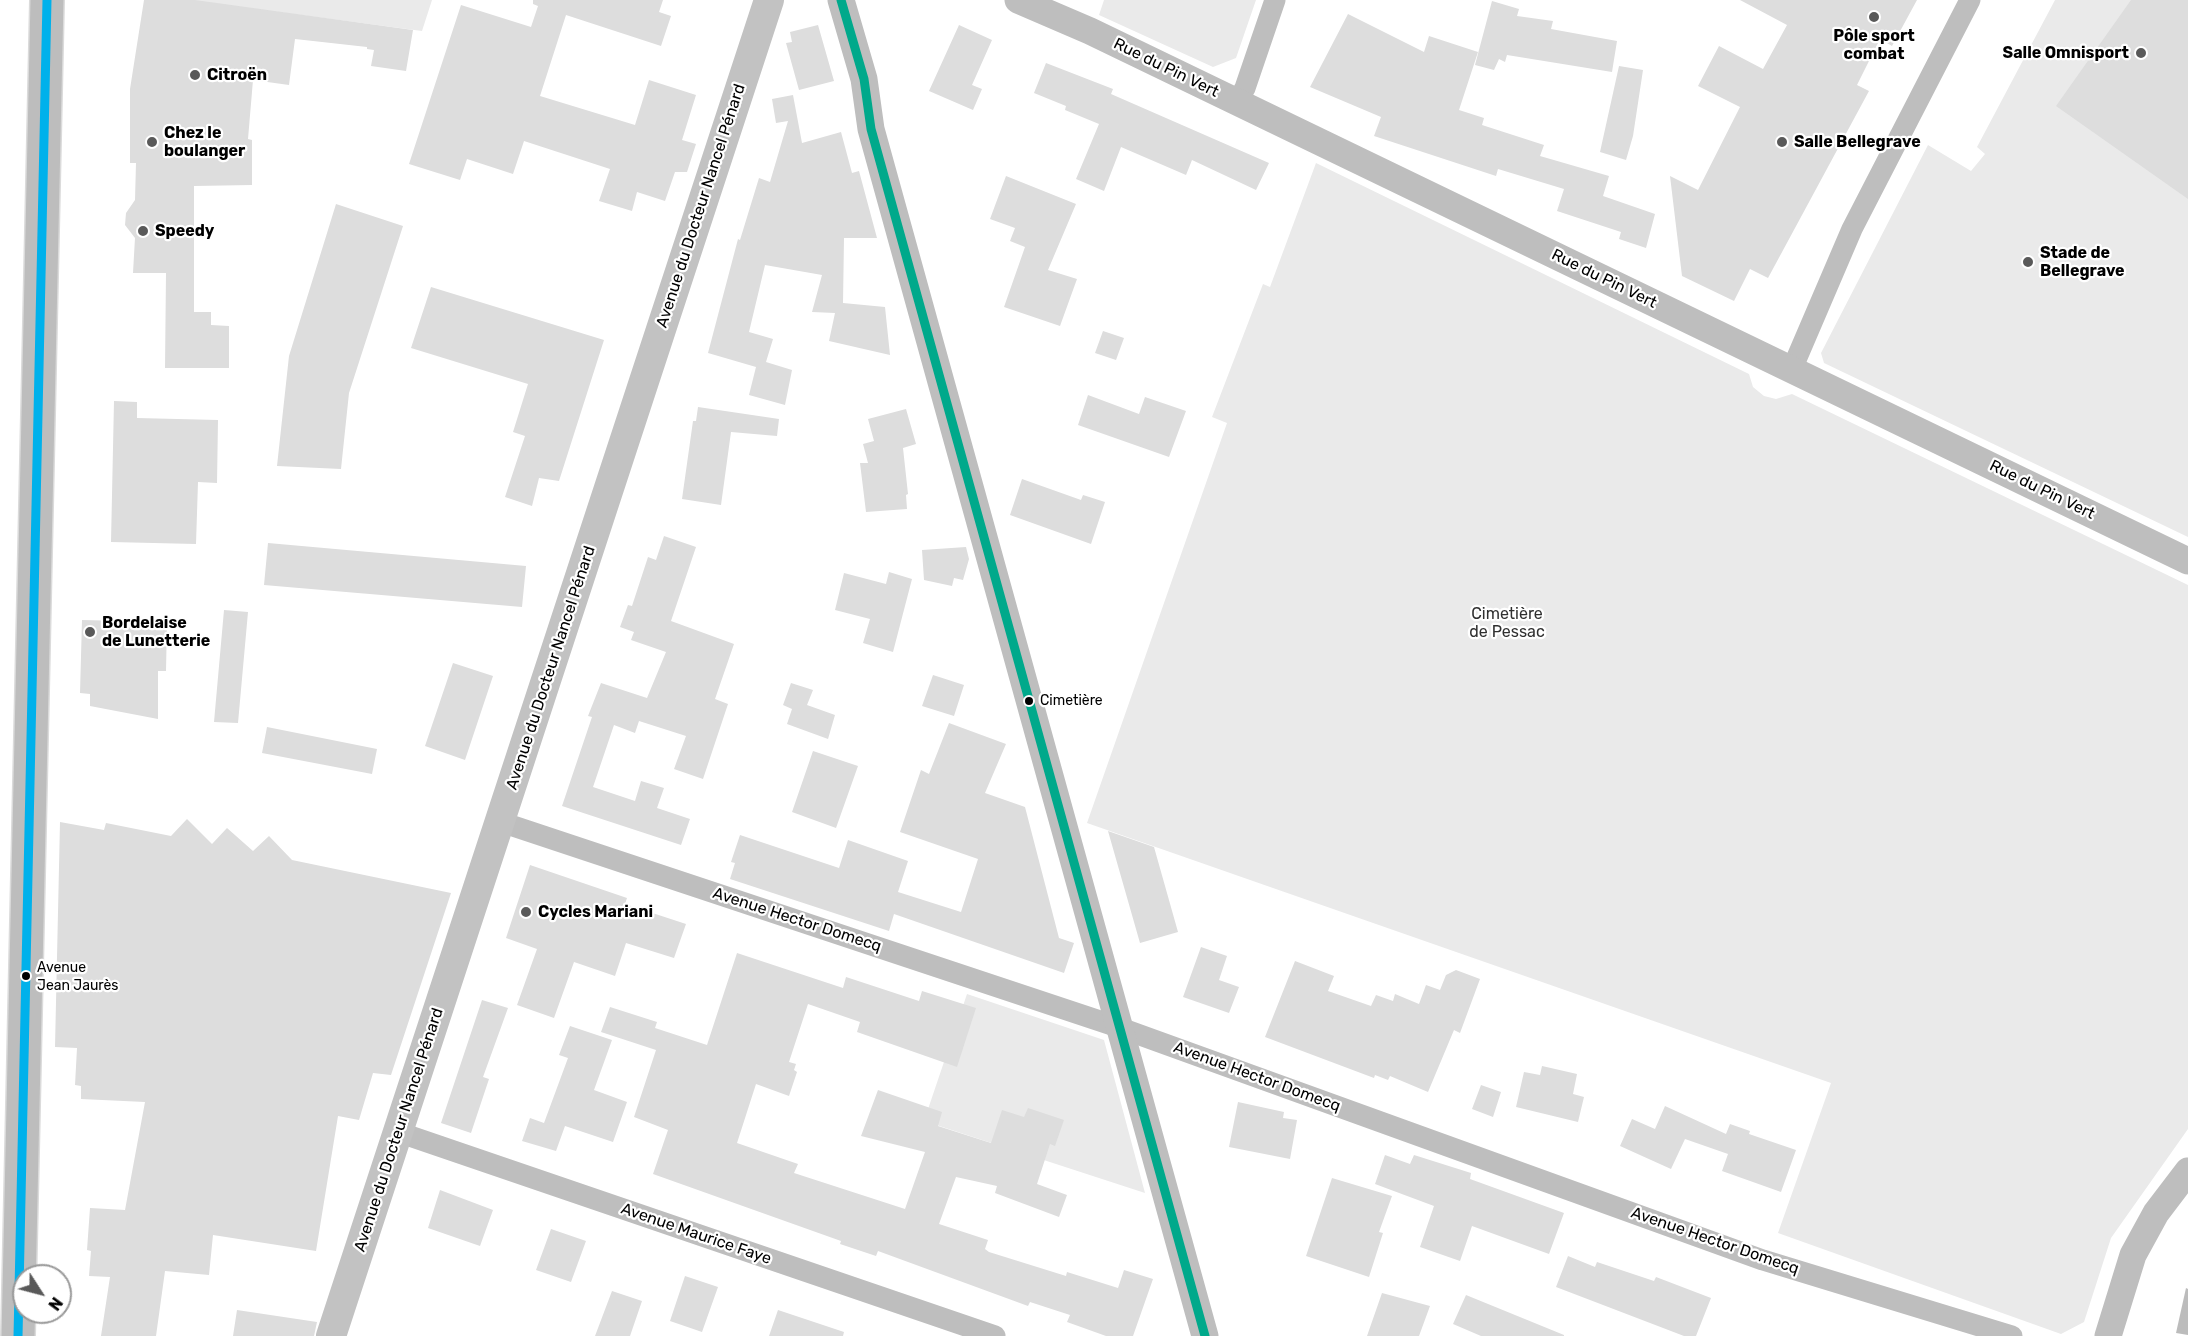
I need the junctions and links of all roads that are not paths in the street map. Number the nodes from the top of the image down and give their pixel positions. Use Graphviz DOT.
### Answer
graph roads {
  1 [pos="47,0"];
  2 [pos="769,0"];
  3 [pos="841,0"];
  4 [pos="1018,0"];
  5 [pos="1275,0"];
  6 [pos="1970,0"];
  7 [pos="1237,102"];
  8 [pos="1792,369"];
  9 [pos="2188,561"];
  10 [pos="501,822"];
  11 [pos="1121,1028"];
  12 [pos="398,1132"];
  13 [pos="2188,1172"];
  14 [pos="18,1336"];
  15 [pos="331,1336"];
  16 [pos="994,1336"];
  17 [pos="1205,1336"];
  18 [pos="2012,1336"];
  19 [pos="2108,1336"];
  1 -- 14 [label="main road"];
  2 -- 10 [label="main road, Avenue du Docteur Nancel Pénard"];
  3 -- 11 [label="street"];
  4 -- 7 [label="street, Rue du Pin Vert"];
  5 -- 7 [label="street"];
  6 -- 8 [label="street"];
  7 -- 8 [label="street, Rue du Pin Vert"];
  8 -- 9 [label="street, Rue du Pin Vert"];
  10 -- 11 [label="street, Avenue Hector Domecq"];
  10 -- 12 [label="main road, Avenue du Docteur Nancel Pénard"];
  11 -- 17 [label="street"];
  11 -- 18 [label="street, Avenue Hector Domecq"];
  12 -- 15 [label="main road, Avenue du Docteur Nancel Pénard"];
  12 -- 16 [label="street, Avenue Maurice Faye"];
  13 -- 19 [label="street"];
}
